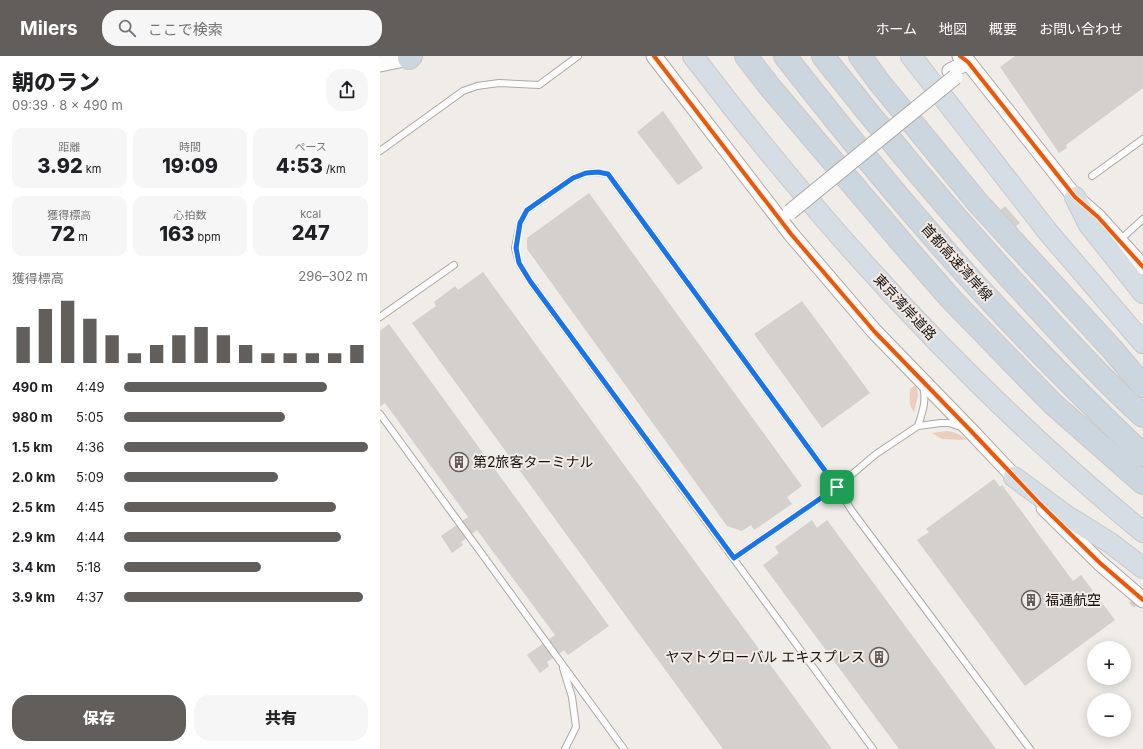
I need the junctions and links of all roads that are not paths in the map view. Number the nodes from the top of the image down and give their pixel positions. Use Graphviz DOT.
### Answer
graph roads {
  1 [pos="578,56"];
  2 [pos="654,56"];
  3 [pos="692,56"];
  4 [pos="739,56"];
  5 [pos="746,56"];
  6 [pos="785,56"];
  7 [pos="823,56"];
  8 [pos="911,56"];
  9 [pos="411,57"];
  10 [pos="861,57"];
  11 [pos="964,58"];
  12 [pos="380,64"];
  13 [pos="769,86"];
  14 [pos="1143,139"];
  15 [pos="380,151"];
  16 [pos="1092,176"];
  17 [pos="1075,197"];
  18 [pos="784,212"];
  19 [pos="1143,219"];
  20 [pos="1120,240"];
  21 [pos="454,265"];
  22 [pos="1143,267"];
  23 [pos="1143,293"];
  24 [pos="380,317"];
  25 [pos="1143,343"];
  26 [pos="921,379"];
  27 [pos="1143,386"];
  28 [pos="380,414"];
  29 [pos="1143,416"];
  30 [pos="918,426"];
  31 [pos="971,431"];
  32 [pos="1143,455"];
  33 [pos="1014,477"];
  34 [pos="1143,483"];
  35 [pos="837,487"];
  36 [pos="1143,532"];
  37 [pos="734,558"];
  38 [pos="1143,568"];
  39 [pos="1143,600"];
  40 [pos="561,663"];
  41 [pos="621,748"];
  42 [pos="565,749"];
  43 [pos="873,749"];
  44 [pos="1030,749"];
  1 -- 15 [label="lane"];
  2 -- 18 [label="street"];
  3 -- 36 [label="highway, 東京湾岸道路"];
  4 -- 13 [label="highway"];
  5 -- 13 [label="highway"];
  6 -- 32 [label="highway, 首都高速湾岸線"];
  7 -- 29 [label="highway, 首都高速湾岸線"];
  8 -- 25 [label="highway"];
  9 -- 12 [label="street"];
  10 -- 27 [label="highway"];
  11 -- 17 [label="street"];
  11 -- 18 [label="street, bridge"];
  13 -- 34 [label="highway"];
  14 -- 16 [label="lane"];
  17 -- 20 [label="street"];
  17 -- 23 [label="highway"];
  18 -- 26 [label="street"];
  19 -- 20 [label="lane"];
  20 -- 22 [label="street"];
  21 -- 24 [label="lane"];
  26 -- 30 [label="lane"];
  26 -- 31 [label="street"];
  28 -- 40 [label="lane"];
  30 -- 31 [label="lane"];
  30 -- 35 [label="lane"];
  31 -- 33 [label="street"];
  33 -- 38 [label="highway"];
  33 -- 39 [label="street"];
  35 -- 37 [label="lane"];
  35 -- 37 [label="lane"];
  35 -- 44 [label="lane"];
  37 -- 43 [label="lane"];
  40 -- 41 [label="lane"];
  40 -- 42 [label="lane"];
}
